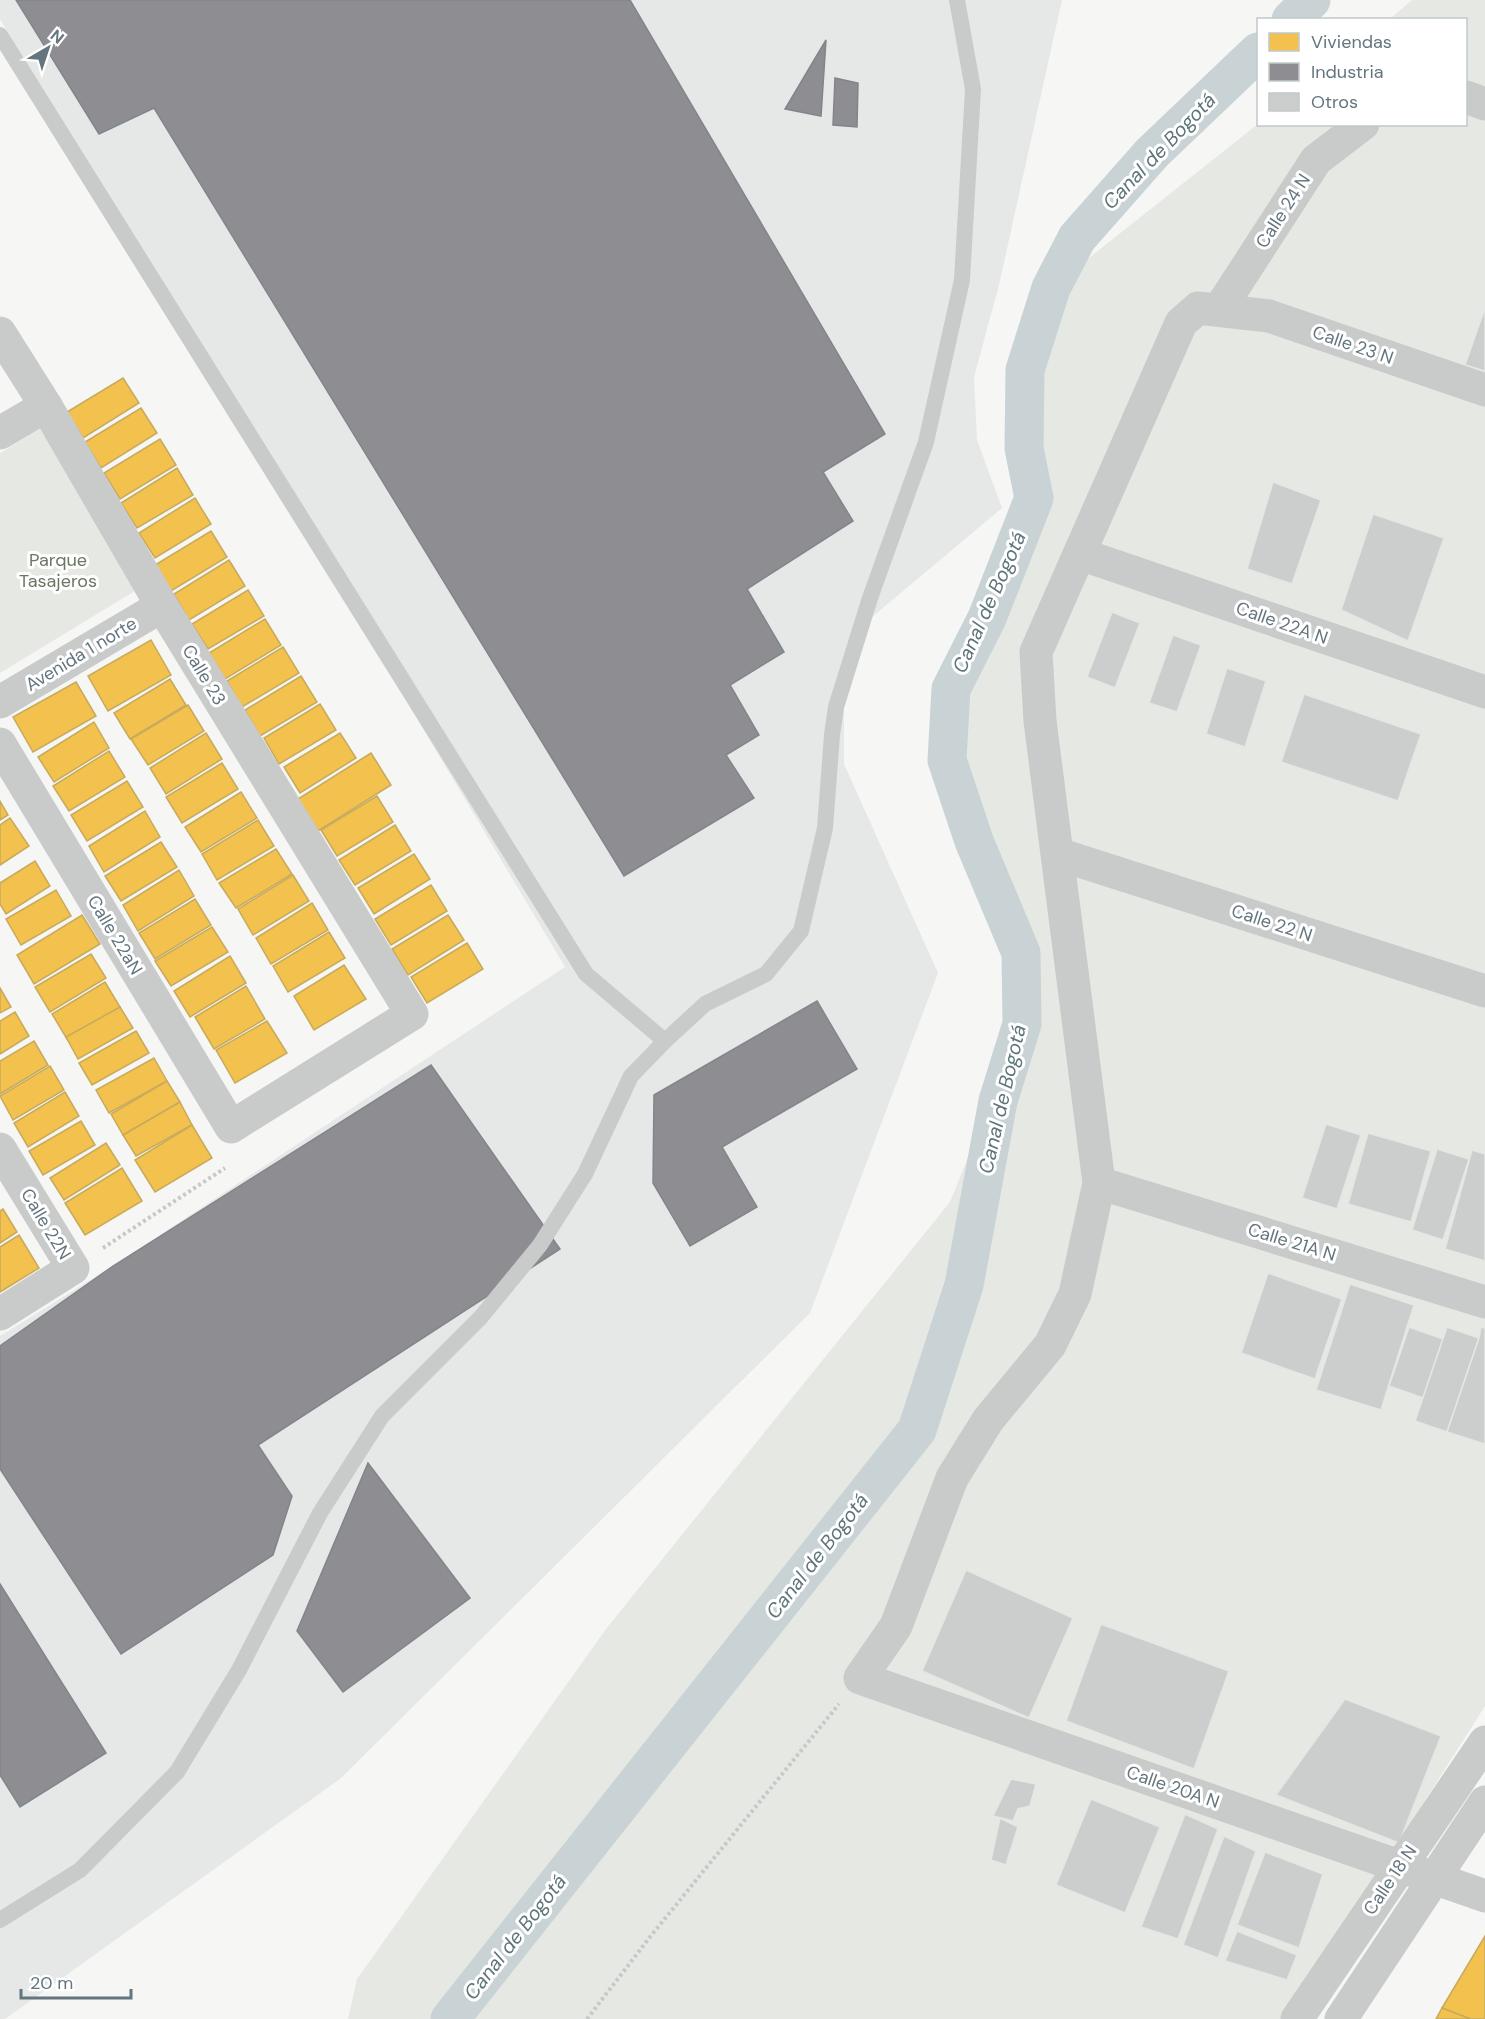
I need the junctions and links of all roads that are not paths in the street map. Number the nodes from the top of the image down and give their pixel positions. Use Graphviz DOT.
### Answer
graph roads {
  1 [pos="957,0"];
  2 [pos="0,35"];
  3 [pos="1467,97"];
  4 [pos="1485,104"];
  5 [pos="1360,126"];
  6 [pos="1219,310"];
  7 [pos="0,333"];
  8 [pos="1485,390"];
  9 [pos="46,406"];
  10 [pos="0,433"];
  11 [pos="1080,554"];
  12 [pos="162,606"];
  13 [pos="1485,692"];
  14 [pos="0,702"];
  15 [pos="0,744"];
  16 [pos="1058,854"];
  17 [pos="1485,991"];
  18 [pos="665,1041"];
  19 [pos="231,1127"];
  20 [pos="0,1149"];
  21 [pos="1099,1183"];
  22 [pos="1485,1302"];
  23 [pos="0,1314"];
  24 [pos="860,1678"];
  25 [pos="1485,1742"];
  26 [pos="1485,1802"];
  27 [pos="1399,1866"];
  28 [pos="1433,1879"];
  29 [pos="1485,1896"];
  30 [pos="0,1920"];
  31 [pos="1297,2019"];
  32 [pos="1341,2019"];
  1 -- 18 [label="lane"];
  2 -- 18 [label="lane"];
  3 -- 4 [label="street"];
  5 -- 6 [label="street, Calle 24 N"];
  6 -- 8 [label="street, Calle 23 N"];
  6 -- 11 [label="street, Calle 23 N"];
  7 -- 9 [label="street, Calle 23"];
  9 -- 10 [label="street"];
  9 -- 12 [label="street, Calle 23"];
  11 -- 13 [label="street, Calle 22A N"];
  11 -- 16 [label="street, Calle 23 N"];
  12 -- 14 [label="street, Avenida 1 norte"];
  12 -- 19 [label="street, Calle 23"];
  15 -- 19 [label="street, Calle 22aN"];
  16 -- 17 [label="street, Calle 22 N"];
  16 -- 21 [label="street, Calle 23 N"];
  18 -- 30 [label="lane"];
  20 -- 23 [label="street, Calle 22N"];
  21 -- 22 [label="street, Calle 21A N"];
  21 -- 24 [label="street, Calle 23 N"];
  24 -- 27 [label="street, Calle 20A N"];
  25 -- 27 [label="street, Calle 18 N"];
  26 -- 28 [label="street, Calle 18 N"];
  27 -- 28 [label="street, Calle 20A N"];
  27 -- 31 [label="street, Calle 18 N"];
  28 -- 29 [label="street, Calle 20A N"];
  28 -- 32 [label="street, Calle 18 N"];
}
